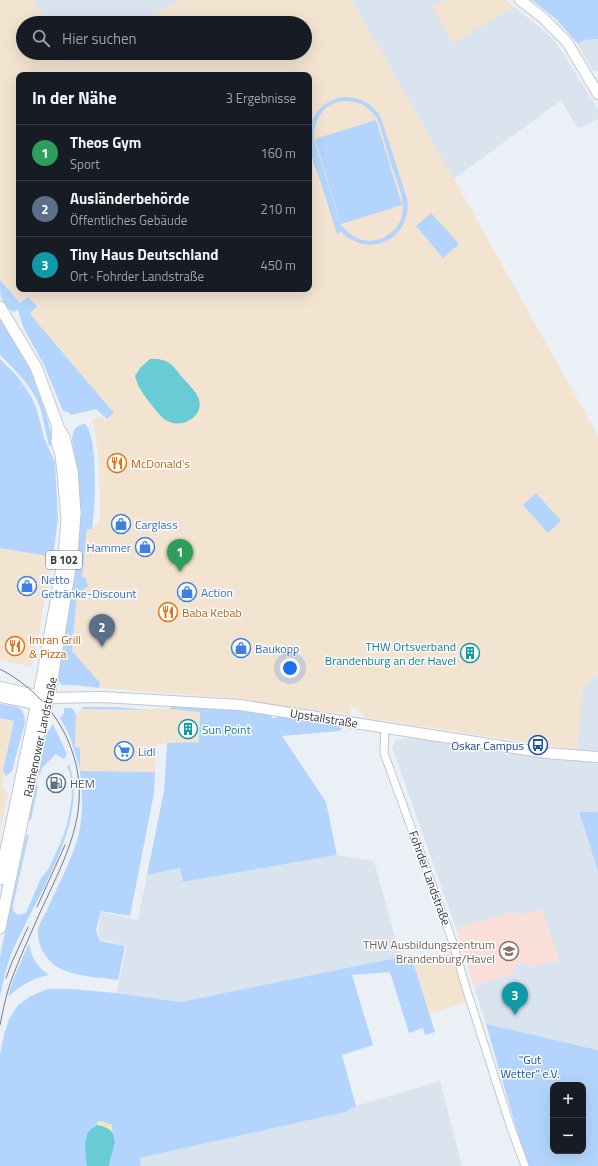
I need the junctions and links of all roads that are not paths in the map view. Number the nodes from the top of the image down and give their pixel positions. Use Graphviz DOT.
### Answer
graph roads {
  1 [pos="520,0"];
  2 [pos="598,94"];
  3 [pos="0,307"];
  4 [pos="0,687"];
  5 [pos="0,697"];
  6 [pos="41,699"];
  7 [pos="386,728"];
  8 [pos="598,757"];
  9 [pos="0,880"];
  10 [pos="0,928"];
  11 [pos="525,1166"];
  1 -- 2 [label="street"];
  3 -- 6 [label="main road, Rathenower Landstraße / B 102"];
  4 -- 6 [label="street"];
  5 -- 6 [label="street"];
  6 -- 7 [label="street, Upstallstraße"];
  6 -- 9 [label="main road, Rathenower Landstraße / B 102"];
  6 -- 10 [label="main road, Rathenower Landstraße / B 102"];
  7 -- 8 [label="street, Upstallstraße"];
  7 -- 11 [label="street, Fohrder Landstraße"];
}
